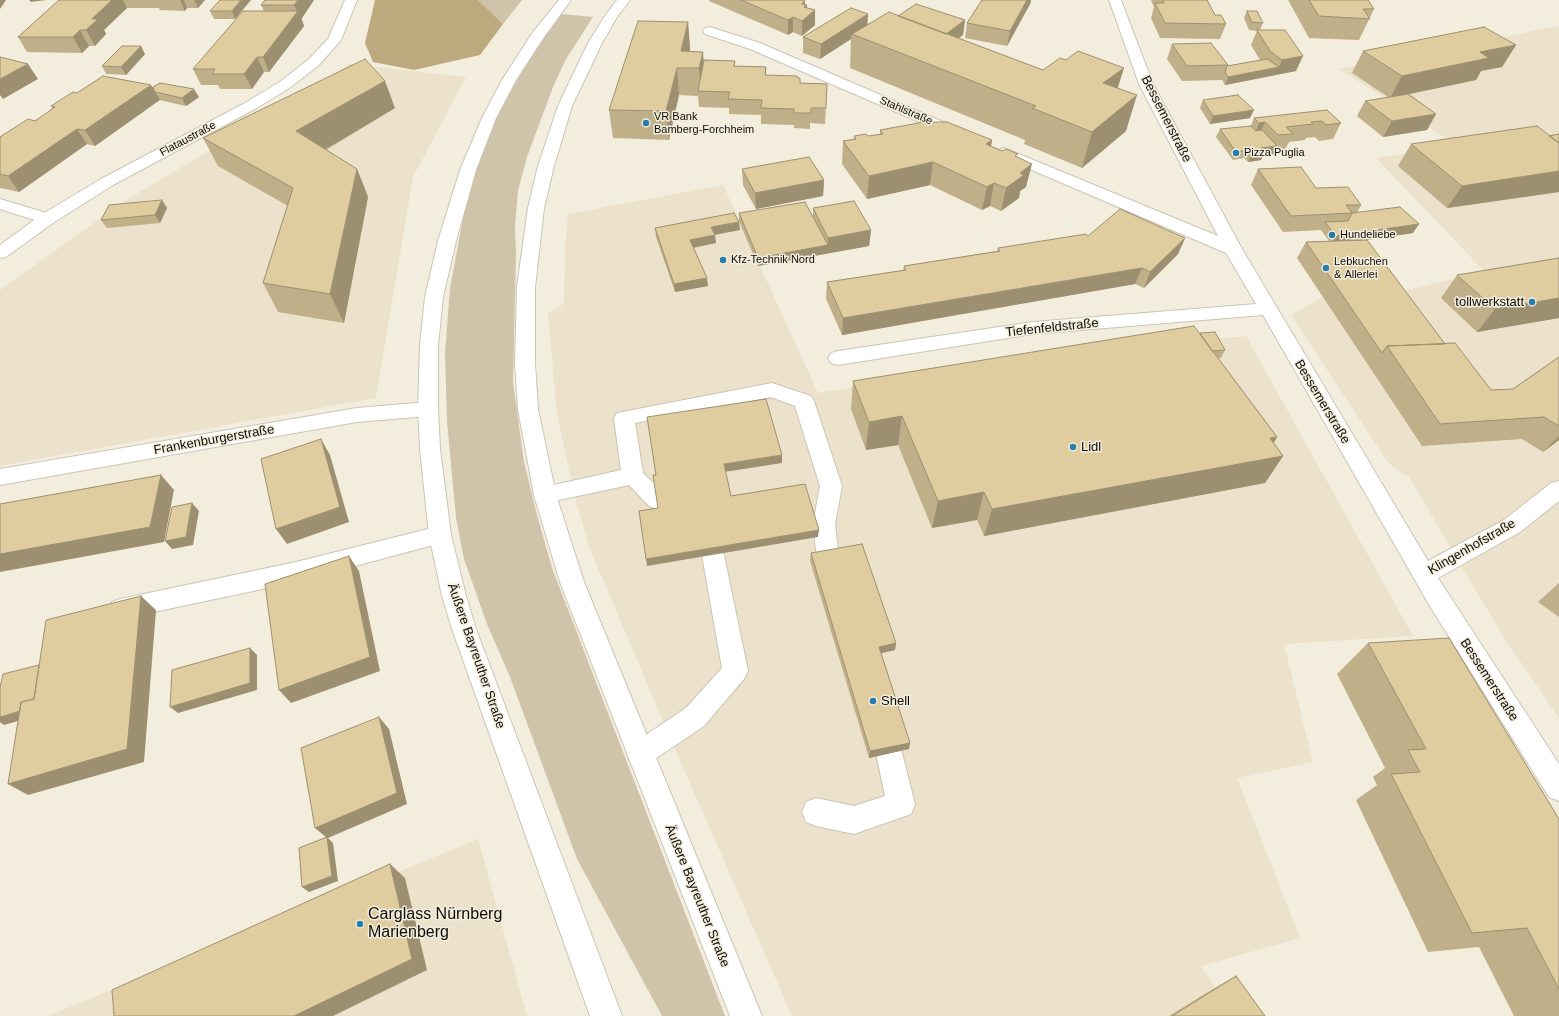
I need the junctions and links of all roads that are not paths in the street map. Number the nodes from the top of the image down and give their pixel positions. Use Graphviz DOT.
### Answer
graph roads {
  1 [pos="351,0"];
  2 [pos="565,0"];
  3 [pos="624,0"];
  4 [pos="1115,0"];
  5 [pos="710,31"];
  6 [pos="971,139"];
  7 [pos="993,148"];
  8 [pos="0,204"];
  9 [pos="47,220"];
  10 [pos="1233,249"];
  11 [pos="0,253"];
  12 [pos="1268,309"];
  13 [pos="838,358"];
  14 [pos="428,409"];
  15 [pos="633,476"];
  16 [pos="0,477"];
  17 [pos="1559,489"];
  18 [pos="544,495"];
  19 [pos="657,500"];
  20 [pos="440,535"];
  21 [pos="713,555"];
  22 [pos="828,558"];
  23 [pos="1424,574"];
  24 [pos="103,613"];
  25 [pos="889,753"];
  26 [pos="640,754"];
  27 [pos="1559,788"];
  28 [pos="816,812"];
  29 [pos="606,1016"];
  30 [pos="746,1016"];
  1 -- 9 [label="street, Flataustraße"];
  2 -- 14 [label="street, Äußere Bayreuther Straße"];
  3 -- 18 [label="street, Äußere Bayreuther Straße"];
  4 -- 10 [label="street, Bessemerstraße"];
  5 -- 6 [label="street, Stahlstraße"];
  7 -- 10 [label="street"];
  8 -- 9 [label="street"];
  9 -- 11 [label="street, Flataustraße"];
  10 -- 12 [label="street, Bessemerstraße"];
  12 -- 13 [label="street, Tiefenfeldstraße"];
  12 -- 23 [label="street, Bessemerstraße"];
  14 -- 16 [label="street, Frankenburgerstraße"];
  14 -- 20 [label="street, Äußere Bayreuther Straße"];
  15 -- 18 [label="street"];
  15 -- 19 [label="street"];
  15 -- 22 [label="street"];
  17 -- 23 [label="street, Klingenhofstraße"];
  18 -- 26 [label="street, Äußere Bayreuther Straße"];
  20 -- 24 [label="street"];
  20 -- 29 [label="street, Äußere Bayreuther Straße"];
  21 -- 26 [label="street"];
  23 -- 27 [label="street, Bessemerstraße"];
  25 -- 28 [label="street"];
  26 -- 30 [label="street, Äußere Bayreuther Straße"];
}
